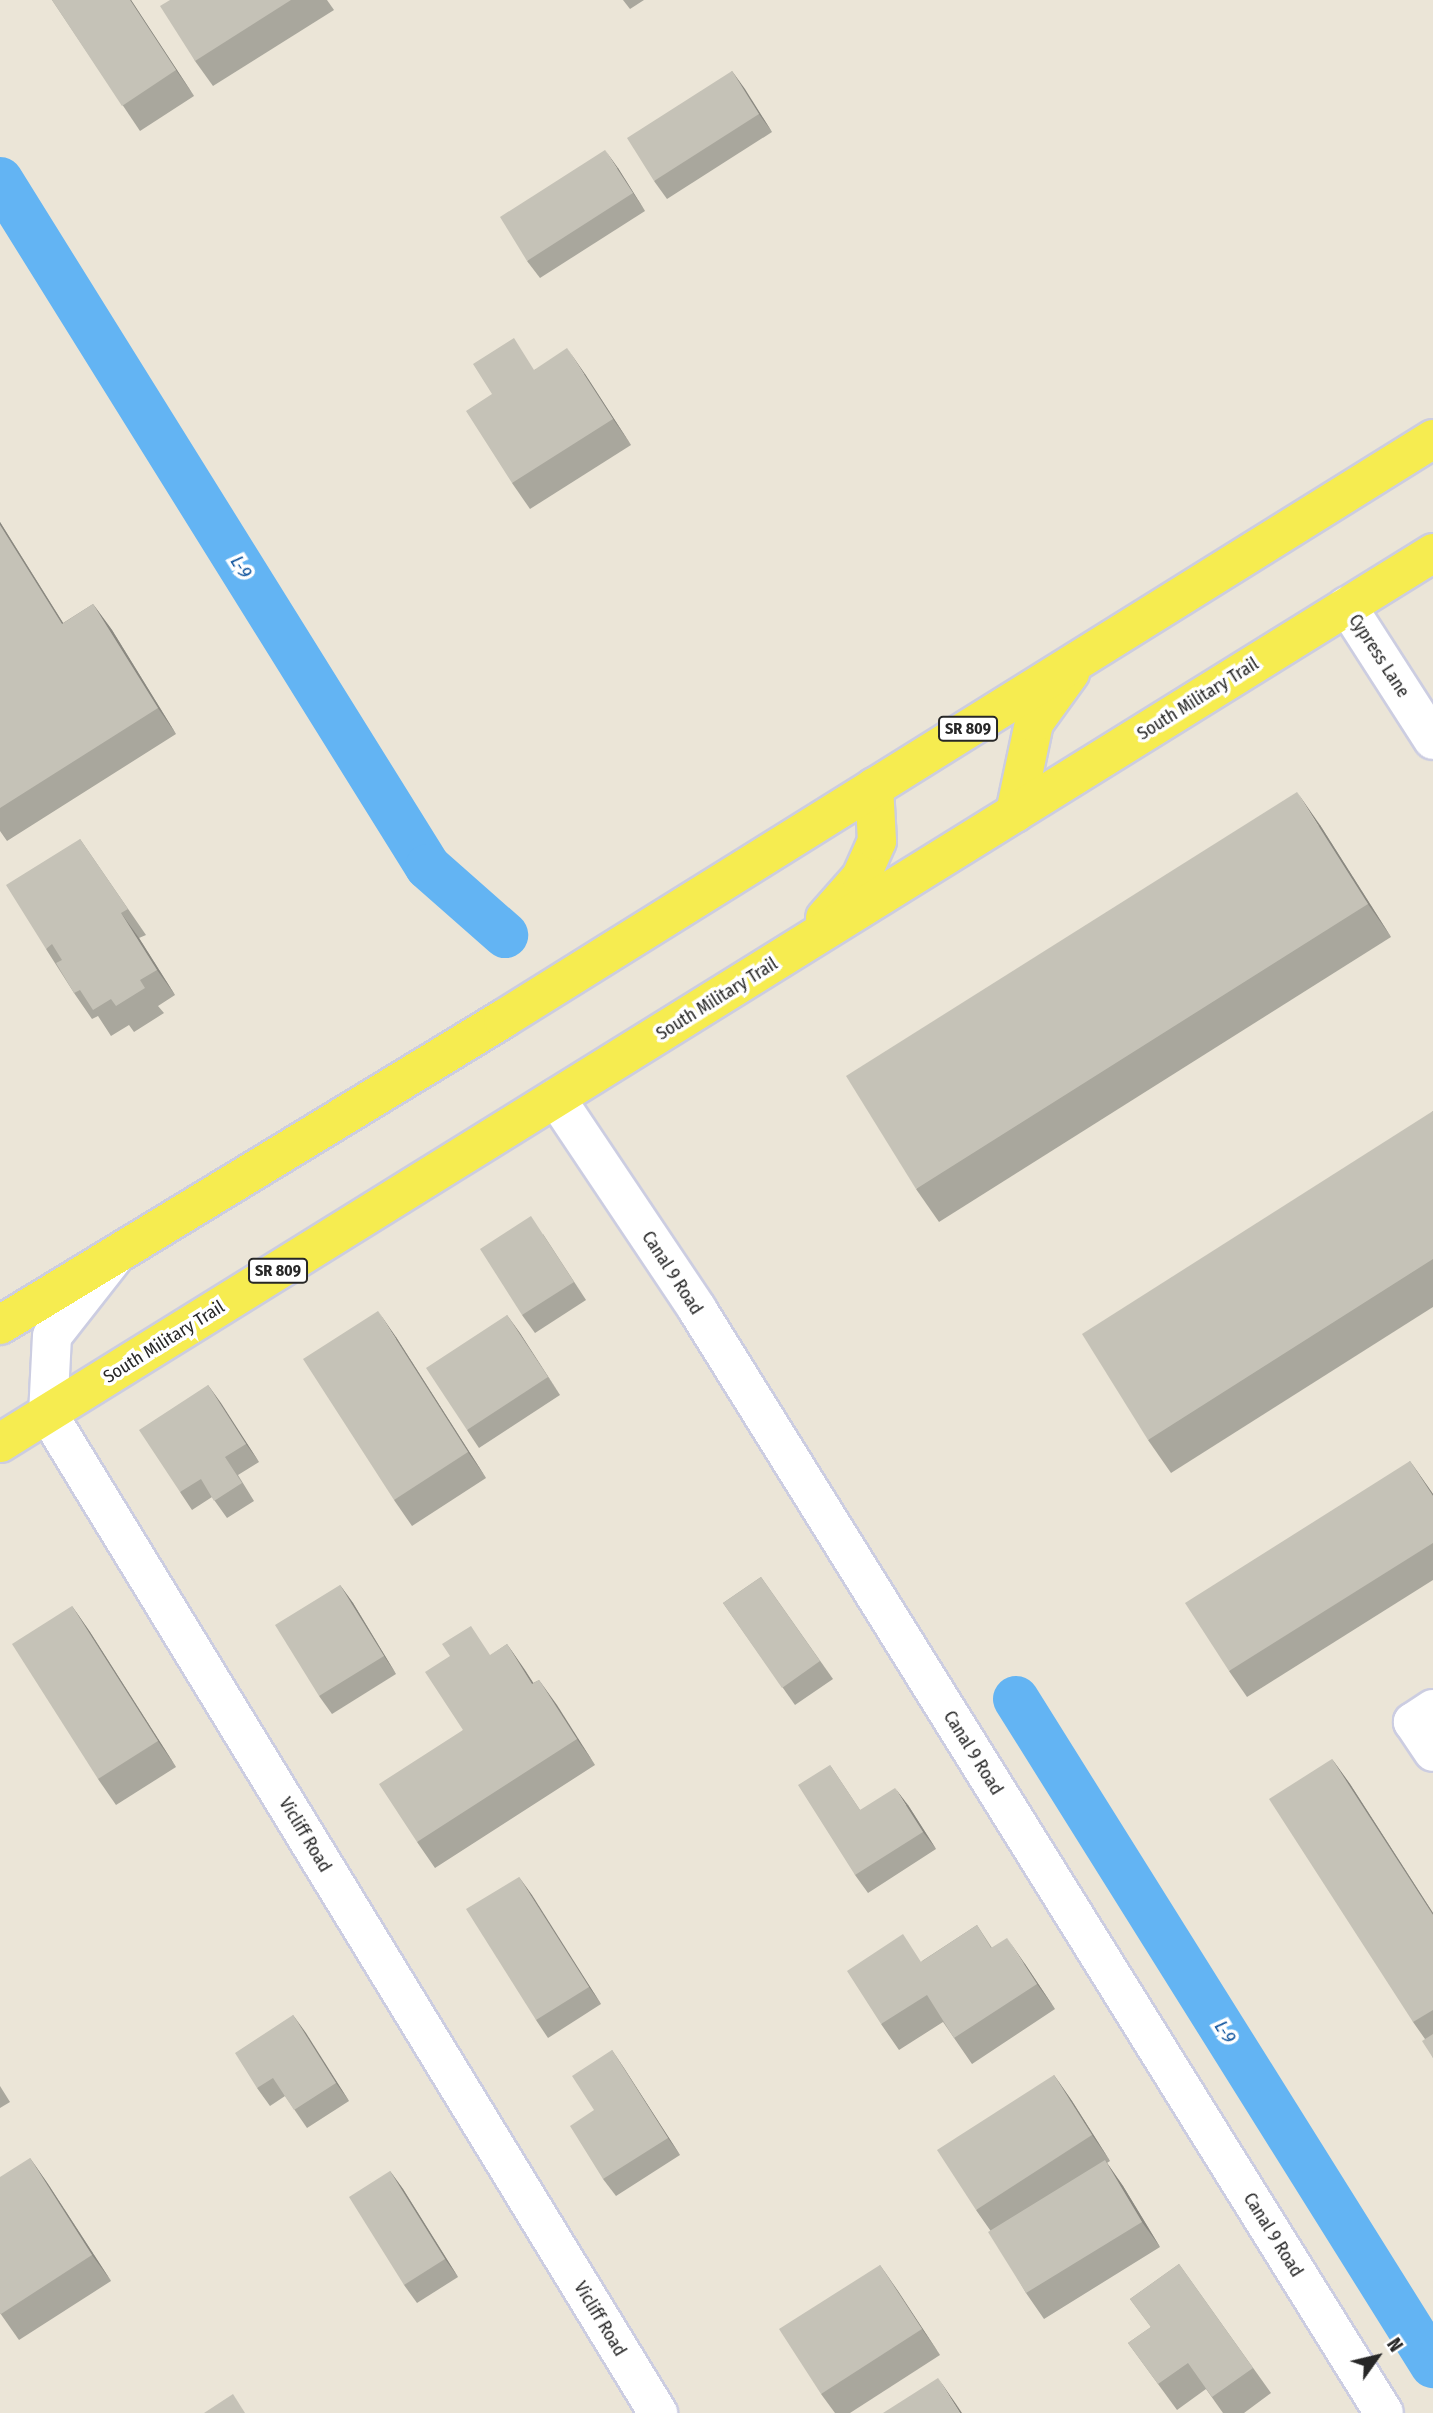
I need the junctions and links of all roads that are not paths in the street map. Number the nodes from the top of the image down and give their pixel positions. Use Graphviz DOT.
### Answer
graph roads {
  1 [pos="1433,439"];
  2 [pos="1433,553"];
  3 [pos="1347,606"];
  4 [pos="1079,660"];
  5 [pos="1433,740"];
  6 [pos="874,787"];
  7 [pos="1015,813"];
  8 [pos="799,948"];
  9 [pos="556,1098"];
  10 [pos="118,1252"];
  11 [pos="0,1325"];
  12 [pos="48,1414"];
  13 [pos="0,1443"];
  14 [pos="1433,1709"];
  15 [pos="1433,1752"];
  16 [pos="658,2413"];
  17 [pos="1384,2413"];
  1 -- 4 [label="main road, SR 809"];
  2 -- 3 [label="main road, South Military Trail / SR 809"];
  3 -- 5 [label="street, Cypress Lane"];
  3 -- 7 [label="main road, South Military Trail / SR 809"];
  4 -- 6 [label="main road, SR 809"];
  4 -- 7 [label="main road"];
  6 -- 8 [label="main road"];
  6 -- 10 [label="main road, SR 809"];
  7 -- 8 [label="main road, South Military Trail / SR 809"];
  8 -- 9 [label="main road, South Military Trail / SR 809"];
  9 -- 12 [label="main road, South Military Trail / SR 809"];
  9 -- 17 [label="street, Canal 9 Road"];
  10 -- 11 [label="main road, SR 809"];
  10 -- 12 [label="street"];
  12 -- 13 [label="main road, South Military Trail / SR 809"];
  12 -- 16 [label="street, Vicliff Road"];
  14 -- 15 [label="street"];
}
